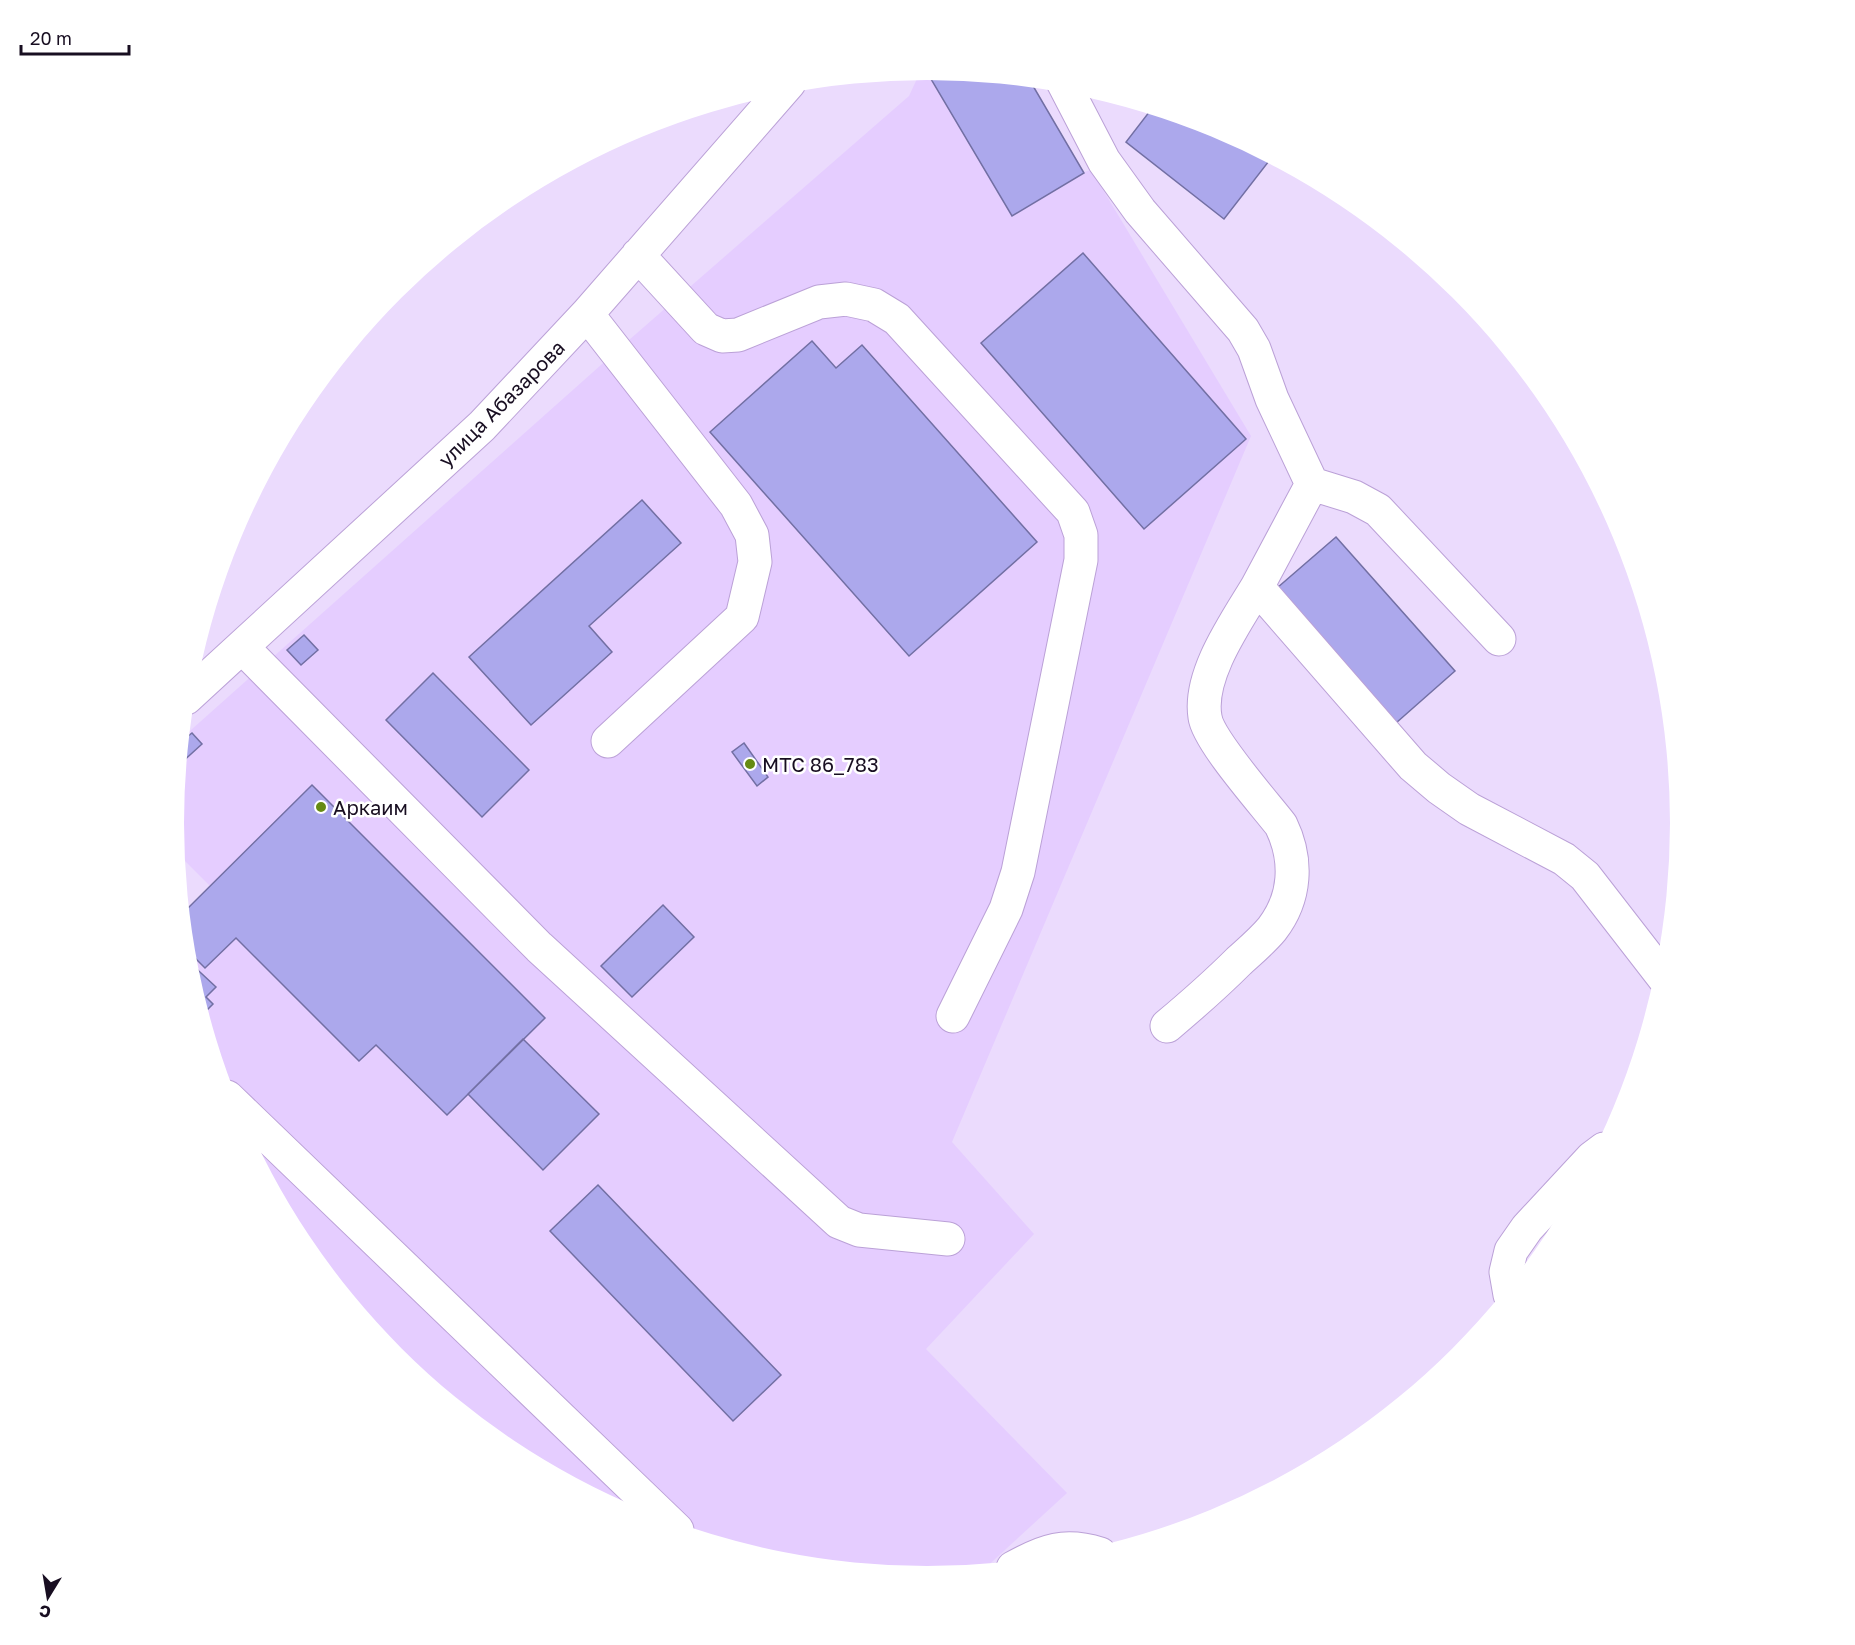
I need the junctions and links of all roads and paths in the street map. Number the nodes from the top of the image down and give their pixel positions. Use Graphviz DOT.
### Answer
graph roads {
  1 [pos="1069,94"];
  2 [pos="778,95"];
  3 [pos="638,255"];
  4 [pos="587,314"];
  5 [pos="1312,484"];
  6 [pos="1257,587"];
  7 [pos="1498,639"];
  8 [pos="242,647"];
  9 [pos="197,688"];
  10 [pos="608,741"];
  11 [pos="1656,968"];
  12 [pos="953,1016"];
  13 [pos="1167,1026"];
  14 [pos="244,1113"];
  15 [pos="1588,1162"];
  16 [pos="948,1239"];
  17 [pos="1508,1285"];
  18 [pos="663,1516"];
  19 [pos="1079,1549"];
  20 [pos="1031,1558"];
  1 -- 5 [label="street"];
  2 -- 3 [label="street, улица Абазарова"];
  3 -- 4 [label="street, улица Абазарова"];
  3 -- 12 [label="street"];
  4 -- 8 [label="street, улица Абазарова"];
  4 -- 10 [label="street"];
  5 -- 6 [label="street"];
  5 -- 7 [label="street"];
  6 -- 11 [label="street"];
  6 -- 13 [label="street"];
  8 -- 9 [label="street, улица Абазарова"];
  8 -- 16 [label="street"];
  14 -- 18 [label="street"];
  15 -- 17 [label="street"];
  19 -- 20 [label="street"];
}
